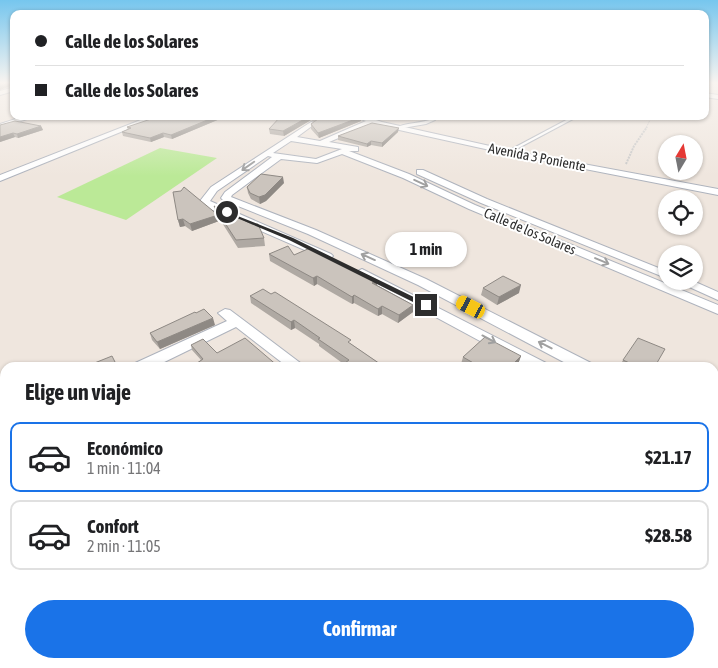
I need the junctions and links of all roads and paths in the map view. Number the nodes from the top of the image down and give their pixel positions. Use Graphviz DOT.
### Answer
graph roads {
  1 [pos="20,120"];
  2 [pos="147,120"];
  3 [pos="370,120"];
  4 [pos="433,120"];
  5 [pos="572,120"];
  6 [pos="651,120"];
  7 [pos="376,122"];
  8 [pos="313,123"];
  9 [pos="0,126"];
  10 [pos="397,128"];
  11 [pos="289,138"];
  12 [pos="325,143"];
  13 [pos="348,150"];
  14 [pos="508,152"];
  15 [pos="265,154"];
  16 [pos="278,157"];
  17 [pos="626,175"];
  18 [pos="0,178"];
  19 [pos="718,192"];
  20 [pos="484,201"];
  21 [pos="472,207"];
  22 [pos="333,259"];
  23 [pos="350,268"];
  24 [pos="658,272"];
  25 [pos="422,282"];
  26 [pos="703,290"];
  27 [pos="409,296"];
  28 [pos="718,296"];
  29 [pos="718,310"];
  30 [pos="149,362"];
  31 [pos="292,362"];
  32 [pos="532,362"];
  33 [pos="576,362"];
  1 -- 9 [label="street"];
  2 -- 18 [label="street"];
  3 -- 7 [label="street, Avenida 3 Poniente"];
  4 -- 10 [label="lane"];
  5 -- 14 [label="lane"];
  6 -- 17 [label="path"];
  7 -- 10 [label="street, Avenida 3 Poniente"];
  7 -- 12 [label="street"];
  8 -- 11 [label="street"];
  10 -- 14 [label="street, Avenida 3 Poniente"];
  11 -- 12 [label="street, Calle de los Solares"];
  11 -- 15 [label="street"];
  12 -- 13 [label="street, Calle de los Solares"];
  13 -- 16 [label="street"];
  13 -- 20 [label="street, Calle de los Solares"];
  13 -- 21 [label="street, Calle de los Solares, one-way"];
  14 -- 17 [label="street, Avenida 3 Poniente"];
  15 -- 16 [label="street"];
  15 -- 22 [label="street, one-way"];
  25 -- 16 [label="street, one-way"];
  17 -- 19 [label="street, Avenida 3 Poniente"];
  20 -- 21 [label="street"];
  20 -- 24 [label="street, Calle de los Solares"];
  21 -- 29 [label="street, Calle de los Solares, one-way"];
  23 -- 27 [label="street"];
  25 -- 27 [label="street"];
  33 -- 25 [label="street, one-way"];
  26 -- 28 [label="street"];
  27 -- 32 [label="street, one-way"];
  30 -- 31 [label="street"];
}
